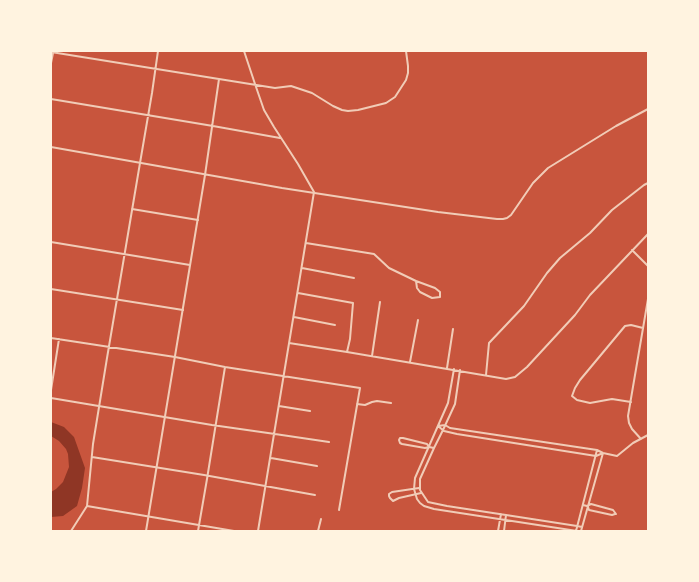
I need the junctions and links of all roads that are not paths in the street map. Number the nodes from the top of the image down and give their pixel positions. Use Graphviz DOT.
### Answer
graph roads {
  1 [pos="158,51"];
  2 [pos="244,51"];
  3 [pos="406,51"];
  4 [pos="52,52"];
  5 [pos="51,63"];
  6 [pos="155,68"];
  7 [pos="219,79"];
  8 [pos="255,84"];
  9 [pos="51,99"];
  10 [pos="648,109"];
  11 [pos="148,115"];
  12 [pos="213,126"];
  13 [pos="281,138"];
  14 [pos="51,147"];
  15 [pos="140,163"];
  16 [pos="205,175"];
  17 [pos="648,183"];
  18 [pos="314,192"];
  19 [pos="132,209"];
  20 [pos="198,220"];
  21 [pos="648,234"];
  22 [pos="51,242"];
  23 [pos="306,243"];
  24 [pos="632,250"];
  25 [pos="125,254"];
  26 [pos="190,265"];
  27 [pos="648,266"];
  28 [pos="302,268"];
  29 [pos="354,278"];
  30 [pos="416,282"];
  31 [pos="51,289"];
  32 [pos="298,293"];
  33 [pos="648,299"];
  34 [pos="117,300"];
  35 [pos="380,302"];
  36 [pos="183,310"];
  37 [pos="294,318"];
  38 [pos="418,320"];
  39 [pos="335,325"];
  40 [pos="643,328"];
  41 [pos="453,329"];
  42 [pos="51,338"];
  43 [pos="59,339"];
  44 [pos="290,343"];
  45 [pos="109,347"];
  46 [pos="346,352"];
  47 [pos="372,356"];
  48 [pos="175,357"];
  49 [pos="410,362"];
  50 [pos="225,366"];
  51 [pos="447,368"];
  52 [pos="454,370"];
  53 [pos="460,370"];
  54 [pos="486,375"];
  55 [pos="284,376"];
  56 [pos="51,390"];
  57 [pos="51,398"];
  58 [pos="631,402"];
  59 [pos="391,403"];
  60 [pos="357,404"];
  61 [pos="279,406"];
  62 [pos="100,407"];
  63 [pos="310,411"];
  64 [pos="165,417"];
  65 [pos="216,425"];
  66 [pos="446,425"];
  67 [pos="438,426"];
  68 [pos="443,430"];
  69 [pos="275,434"];
  70 [pos="648,435"];
  71 [pos="641,438"];
  72 [pos="329,442"];
  73 [pos="429,447"];
  74 [pos="434,448"];
  75 [pos="597,450"];
  76 [pos="602,453"];
  77 [pos="596,456"];
  78 [pos="92,457"];
  79 [pos="270,458"];
  80 [pos="317,466"];
  81 [pos="156,467"];
  82 [pos="208,476"];
  83 [pos="266,486"];
  84 [pos="420,488"];
  85 [pos="414,489"];
  86 [pos="421,493"];
  87 [pos="416,494"];
  88 [pos="315,495"];
  89 [pos="583,505"];
  90 [pos="87,506"];
  91 [pos="587,506"];
  92 [pos="339,510"];
  93 [pos="501,514"];
  94 [pos="506,515"];
  95 [pos="148,517"];
  96 [pos="321,519"];
  97 [pos="500,519"];
  98 [pos="506,520"];
  99 [pos="199,525"];
  100 [pos="577,526"];
  101 [pos="582,527"];
  102 [pos="71,531"];
  103 [pos="146,531"];
  104 [pos="198,531"];
  105 [pos="234,531"];
  106 [pos="258,531"];
  107 [pos="318,531"];
  108 [pos="498,531"];
  109 [pos="504,531"];
  110 [pos="576,531"];
  111 [pos="581,531"];
  1 -- 6 [label="street"];
  2 -- 8 [label="street"];
  3 -- 8 [label="street"];
  4 -- 5 [label="street"];
  4 -- 6 [label="street"];
  6 -- 7 [label="street"];
  6 -- 11 [label="street"];
  7 -- 8 [label="street"];
  7 -- 12 [label="street"];
  8 -- 13 [label="street"];
  9 -- 11 [label="street"];
  10 -- 18 [label="street"];
  11 -- 12 [label="street"];
  11 -- 15 [label="street"];
  12 -- 13 [label="street"];
  12 -- 16 [label="street"];
  13 -- 18 [label="street"];
  14 -- 15 [label="street"];
  15 -- 16 [label="street"];
  15 -- 19 [label="street"];
  16 -- 18 [label="street"];
  16 -- 20 [label="street"];
  17 -- 54 [label="street"];
  18 -- 23 [label="street"];
  19 -- 20 [label="street"];
  19 -- 25 [label="street"];
  20 -- 26 [label="street"];
  21 -- 24 [label="street"];
  22 -- 25 [label="street"];
  23 -- 28 [label="street"];
  23 -- 30 [label="street"];
  24 -- 27 [label="street"];
  24 -- 54 [label="street"];
  25 -- 26 [label="street"];
  25 -- 34 [label="street"];
  26 -- 36 [label="street"];
  28 -- 29 [label="street"];
  28 -- 32 [label="street"];
  30 -- 30 [label="street"];
  31 -- 34 [label="street"];
  32 -- 37 [label="street"];
  32 -- 46 [label="street"];
  33 -- 40 [label="street"];
  34 -- 36 [label="street"];
  34 -- 45 [label="street"];
  35 -- 47 [label="street"];
  36 -- 48 [label="street"];
  37 -- 39 [label="street"];
  37 -- 44 [label="street"];
  38 -- 49 [label="street"];
  40 -- 58 [label="street"];
  40 -- 58 [label="street"];
  41 -- 51 [label="street"];
  42 -- 43 [label="street"];
  43 -- 45 [label="street"];
  43 -- 56 [label="street"];
  44 -- 46 [label="street"];
  44 -- 55 [label="street"];
  45 -- 48 [label="street"];
  45 -- 62 [label="street"];
  46 -- 47 [label="street"];
  47 -- 49 [label="street"];
  48 -- 50 [label="street"];
  48 -- 64 [label="street"];
  49 -- 51 [label="street"];
  50 -- 55 [label="street"];
  50 -- 65 [label="street"];
  51 -- 52 [label="street"];
  52 -- 53 [label="street"];
  52 -- 67 [label="street"];
  53 -- 54 [label="street"];
  53 -- 66 [label="street"];
  55 -- 60 [label="street"];
  55 -- 61 [label="street"];
  57 -- 62 [label="street"];
  58 -- 71 [label="street"];
  59 -- 60 [label="street"];
  60 -- 92 [label="street"];
  61 -- 63 [label="street"];
  61 -- 69 [label="street"];
  62 -- 64 [label="street"];
  62 -- 78 [label="street"];
  64 -- 65 [label="street"];
  64 -- 81 [label="street"];
  65 -- 69 [label="street"];
  65 -- 82 [label="street"];
  66 -- 67 [label="street"];
  66 -- 68 [label="street"];
  66 -- 75 [label="street"];
  67 -- 68 [label="street"];
  67 -- 73 [label="street"];
  68 -- 74 [label="street"];
  68 -- 77 [label="street"];
  69 -- 72 [label="street"];
  69 -- 79 [label="street"];
  70 -- 71 [label="street"];
  71 -- 76 [label="street"];
  73 -- 73 [label="street"];
  73 -- 74 [label="street"];
  73 -- 85 [label="street"];
  74 -- 84 [label="street"];
  75 -- 76 [label="street"];
  75 -- 77 [label="street"];
  76 -- 77 [label="street"];
  76 -- 91 [label="street"];
  77 -- 89 [label="street"];
  78 -- 81 [label="street"];
  78 -- 90 [label="street"];
  79 -- 80 [label="street"];
  79 -- 83 [label="street"];
  81 -- 82 [label="street"];
  81 -- 95 [label="street"];
  82 -- 83 [label="street"];
  82 -- 99 [label="street"];
  83 -- 88 [label="street"];
  83 -- 106 [label="street"];
  84 -- 85 [label="street"];
  84 -- 86 [label="street"];
  85 -- 87 [label="street"];
  85 -- 87 [label="street"];
  86 -- 87 [label="street"];
  86 -- 93 [label="street"];
  87 -- 97 [label="street"];
  89 -- 91 [label="street"];
  89 -- 100 [label="street"];
  90 -- 95 [label="street"];
  90 -- 102 [label="street"];
  91 -- 91 [label="street"];
  91 -- 101 [label="street"];
  93 -- 94 [label="street"];
  93 -- 97 [label="street"];
  94 -- 98 [label="street"];
  94 -- 100 [label="street"];
  95 -- 99 [label="street"];
  95 -- 103 [label="street"];
  96 -- 107 [label="street"];
  97 -- 98 [label="street"];
  97 -- 108 [label="street"];
  98 -- 109 [label="street"];
  98 -- 110 [label="street"];
  99 -- 104 [label="street"];
  99 -- 105 [label="street"];
  100 -- 101 [label="street"];
  100 -- 110 [label="street"];
  101 -- 111 [label="street"];
}
